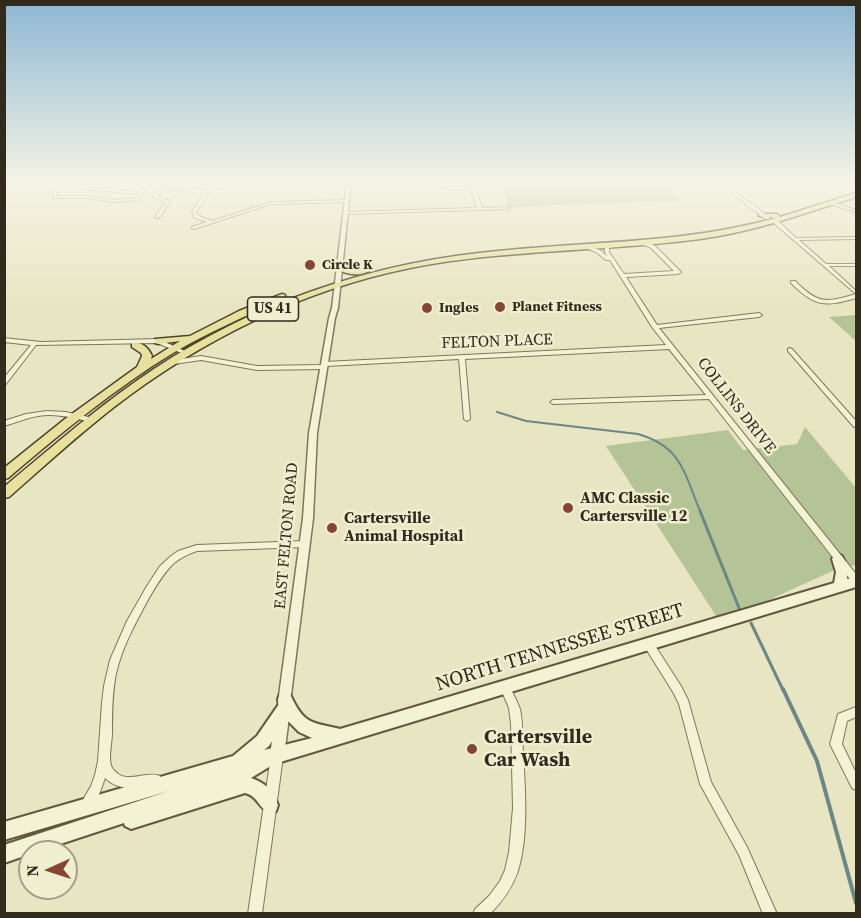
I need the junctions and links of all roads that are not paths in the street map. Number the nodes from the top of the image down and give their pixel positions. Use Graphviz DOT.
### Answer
graph roads {
  1 [pos="203,225"];
  2 [pos="344,225"];
  3 [pos="726,225"];
  4 [pos="750,225"];
  5 [pos="756,225"];
  6 [pos="782,225"];
  7 [pos="194,228"];
  8 [pos="684,238"];
  9 [pos="856,238"];
  10 [pos="795,239"];
  11 [pos="592,243"];
  12 [pos="612,244"];
  13 [pos="655,244"];
  14 [pos="578,246"];
  15 [pos="497,247"];
  16 [pos="603,254"];
  17 [pos="475,255"];
  18 [pos="614,264"];
  19 [pos="826,265"];
  20 [pos="856,265"];
  21 [pos="339,267"];
  22 [pos="365,271"];
  23 [pos="623,276"];
  24 [pos="337,282"];
  25 [pos="793,282"];
  26 [pos="310,294"];
  27 [pos="856,295"];
  28 [pos="335,297"];
  29 [pos="759,315"];
  30 [pos="655,327"];
  31 [pos="196,336"];
  32 [pos="212,338"];
  33 [pos="4,340"];
  34 [pos="158,341"];
  35 [pos="35,343"];
  36 [pos="131,344"];
  37 [pos="671,347"];
  38 [pos="174,348"];
  39 [pos="790,350"];
  40 [pos="186,353"];
  41 [pos="462,357"];
  42 [pos="206,358"];
  43 [pos="169,363"];
  44 [pos="324,366"];
  45 [pos="142,367"];
  46 [pos="4,383"];
  47 [pos="710,397"];
  48 [pos="553,402"];
  49 [pos="83,417"];
  50 [pos="467,419"];
  51 [pos="4,424"];
  52 [pos="856,425"];
  53 [pos="4,475"];
  54 [pos="4,483"];
  55 [pos="4,494"];
  56 [pos="305,544"];
  57 [pos="838,559"];
  58 [pos="856,581"];
  59 [pos="840,587"];
  60 [pos="648,644"];
  61 [pos="506,687"];
  62 [pos="284,704"];
  63 [pos="856,712"];
  64 [pos="341,736"];
  65 [pos="277,756"];
  66 [pos="236,763"];
  67 [pos="105,767"];
  68 [pos="195,775"];
  69 [pos="856,784"];
  70 [pos="270,805"];
  71 [pos="86,806"];
  72 [pos="98,825"];
  73 [pos="4,831"];
  74 [pos="4,854"];
  75 [pos="255,914"];
  76 [pos="480,914"];
  77 [pos="770,914"];
  1 -- 7 [label="street"];
  2 -- 21 [label="street, EAST FELTON ROAD"];
  3 -- 11 [label="main road, US 41"];
  4 -- 8 [label="main road"];
  5 -- 8 [label="main road, US 41"];
  6 -- 10 [label="street"];
  8 -- 13 [label="main road, US 41"];
  9 -- 10 [label="street"];
  10 -- 19 [label="street"];
  11 -- 12 [label="main road, US 41"];
  11 -- 14 [label="main road, US 41"];
  11 -- 15 [label="main road, US 41"];
  11 -- 16 [label="street"];
  11 -- 17 [label="main road"];
  12 -- 13 [label="main road, US 41"];
  12 -- 18 [label="street"];
  13 -- 23 [label="street"];
  14 -- 16 [label="street"];
  14 -- 17 [label="main road, US 41"];
  15 -- 22 [label="main road, US 41"];
  15 -- 24 [label="main road"];
  16 -- 18 [label="street, COLLINS DRIVE"];
  17 -- 24 [label="main road, US 41"];
  18 -- 23 [label="street, COLLINS DRIVE"];
  19 -- 20 [label="street"];
  19 -- 27 [label="street"];
  21 -- 22 [label="main road"];
  21 -- 24 [label="street, EAST FELTON ROAD"];
  22 -- 24 [label="main road, US 41"];
  23 -- 30 [label="street, COLLINS DRIVE"];
  24 -- 26 [label="main road, US 41"];
  24 -- 28 [label="street, EAST FELTON ROAD"];
  24 -- 31 [label="main road, US 41"];
  25 -- 27 [label="street"];
  26 -- 28 [label="main road"];
  26 -- 32 [label="main road, US 41"];
  28 -- 44 [label="street, EAST FELTON ROAD"];
  29 -- 30 [label="street"];
  30 -- 37 [label="street, COLLINS DRIVE"];
  31 -- 34 [label="main road"];
  31 -- 38 [label="main road, US 41"];
  32 -- 40 [label="main road, US 41"];
  32 -- 42 [label="street"];
  33 -- 35 [label="street"];
  34 -- 36 [label="street"];
  34 -- 38 [label="street"];
  35 -- 36 [label="street"];
  35 -- 46 [label="street"];
  36 -- 38 [label="street"];
  36 -- 45 [label="main road"];
  37 -- 41 [label="street, FELTON PLACE"];
  37 -- 47 [label="street, COLLINS DRIVE"];
  38 -- 40 [label="street"];
  38 -- 45 [label="main road, US 41"];
  39 -- 52 [label="street"];
  40 -- 43 [label="main road, US 41"];
  41 -- 44 [label="street, FELTON PLACE"];
  41 -- 50 [label="street"];
  42 -- 43 [label="street, FELTON PLACE"];
  42 -- 44 [label="street, FELTON PLACE"];
  43 -- 49 [label="main road, US 41"];
  44 -- 56 [label="street, EAST FELTON ROAD"];
  45 -- 49 [label="main road, US 41"];
  47 -- 48 [label="street"];
  47 -- 57 [label="street, COLLINS DRIVE"];
  49 -- 51 [label="street"];
  49 -- 53 [label="main road, US 41"];
  49 -- 54 [label="main road"];
  49 -- 55 [label="main road, US 41"];
  56 -- 62 [label="street, EAST FELTON ROAD"];
  56 -- 67 [label="street"];
  57 -- 58 [label="street, COLLINS DRIVE"];
  57 -- 59 [label="main road"];
  58 -- 59 [label="main road, NORTH TENNESSEE STREET"];
  59 -- 60 [label="main road, NORTH TENNESSEE STREET"];
  60 -- 61 [label="main road, NORTH TENNESSEE STREET"];
  60 -- 77 [label="street"];
  61 -- 64 [label="main road, NORTH TENNESSEE STREET"];
  61 -- 76 [label="street"];
  62 -- 64 [label="main road"];
  62 -- 65 [label="street, EAST FELTON ROAD"];
  62 -- 66 [label="main road"];
  63 -- 69 [label="street"];
  64 -- 65 [label="main road, NORTH TENNESSEE STREET"];
  65 -- 66 [label="main road, NORTH TENNESSEE STREET"];
  65 -- 70 [label="street"];
  65 -- 72 [label="main road, NORTH TENNESSEE STREET"];
  66 -- 68 [label="main road, NORTH TENNESSEE STREET"];
  67 -- 68 [label="street"];
  67 -- 71 [label="street"];
  68 -- 71 [label="main road, NORTH TENNESSEE STREET"];
  70 -- 72 [label="main road"];
  70 -- 75 [label="street"];
  71 -- 73 [label="main road, NORTH TENNESSEE STREET"];
  72 -- 74 [label="main road, NORTH TENNESSEE STREET"];
}
